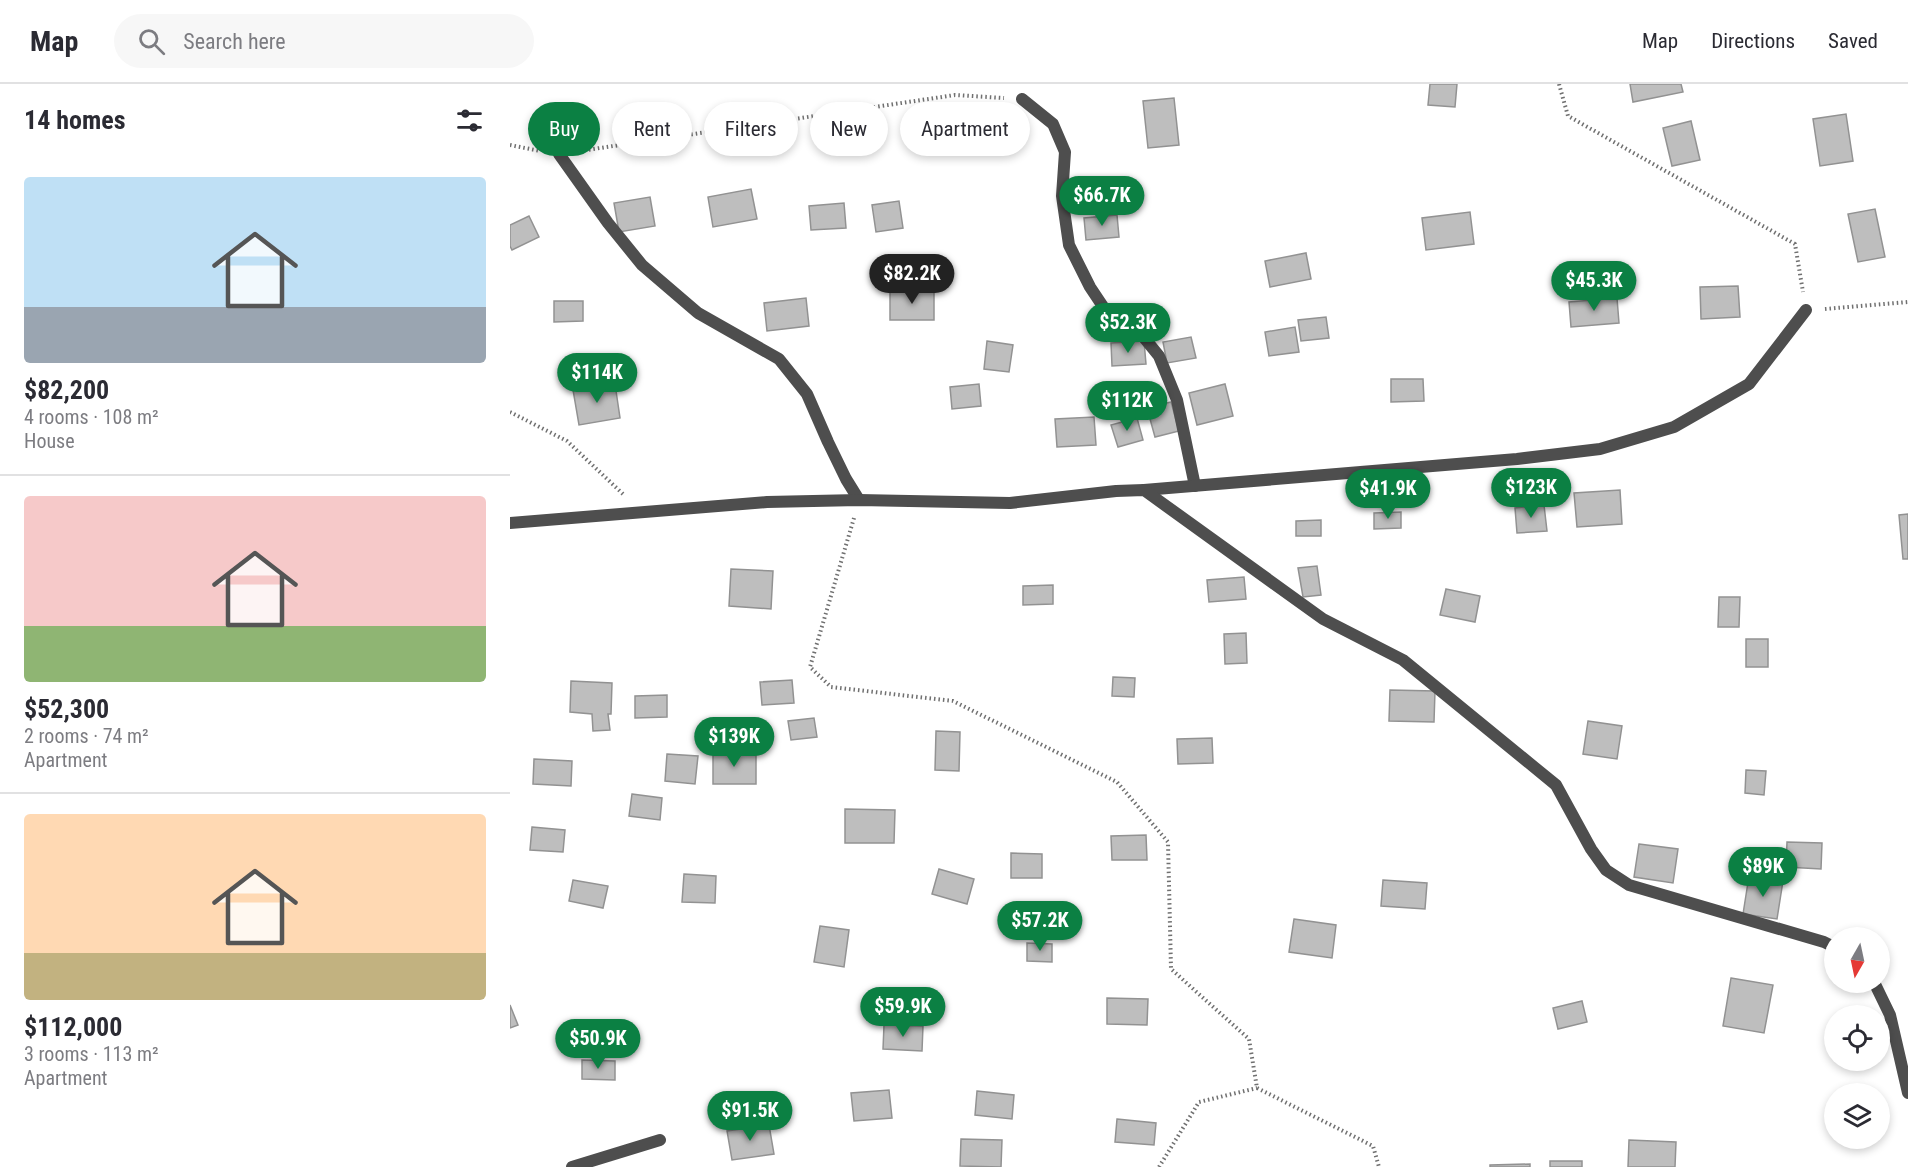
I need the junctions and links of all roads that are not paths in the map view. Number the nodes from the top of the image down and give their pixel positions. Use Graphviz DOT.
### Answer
graph roads {
  1 [pos="1022,99"];
  2 [pos="560,156"];
  3 [pos="1806,310"];
  4 [pos="1195,486"];
  5 [pos="1144,490"];
  6 [pos="859,500"];
  7 [pos="510,523"];
  8 [pos="1824,942"];
  9 [pos="1879,993"];
  10 [pos="1908,1092"];
  11 [pos="660,1140"];
  12 [pos="572,1167"];
  1 -- 4 [label="street"];
  2 -- 6 [label="street"];
  3 -- 4 [label="street"];
  4 -- 5 [label="street"];
  5 -- 6 [label="street"];
  5 -- 8 [label="street"];
  6 -- 7 [label="street"];
  9 -- 10 [label="street"];
  11 -- 12 [label="street"];
}
